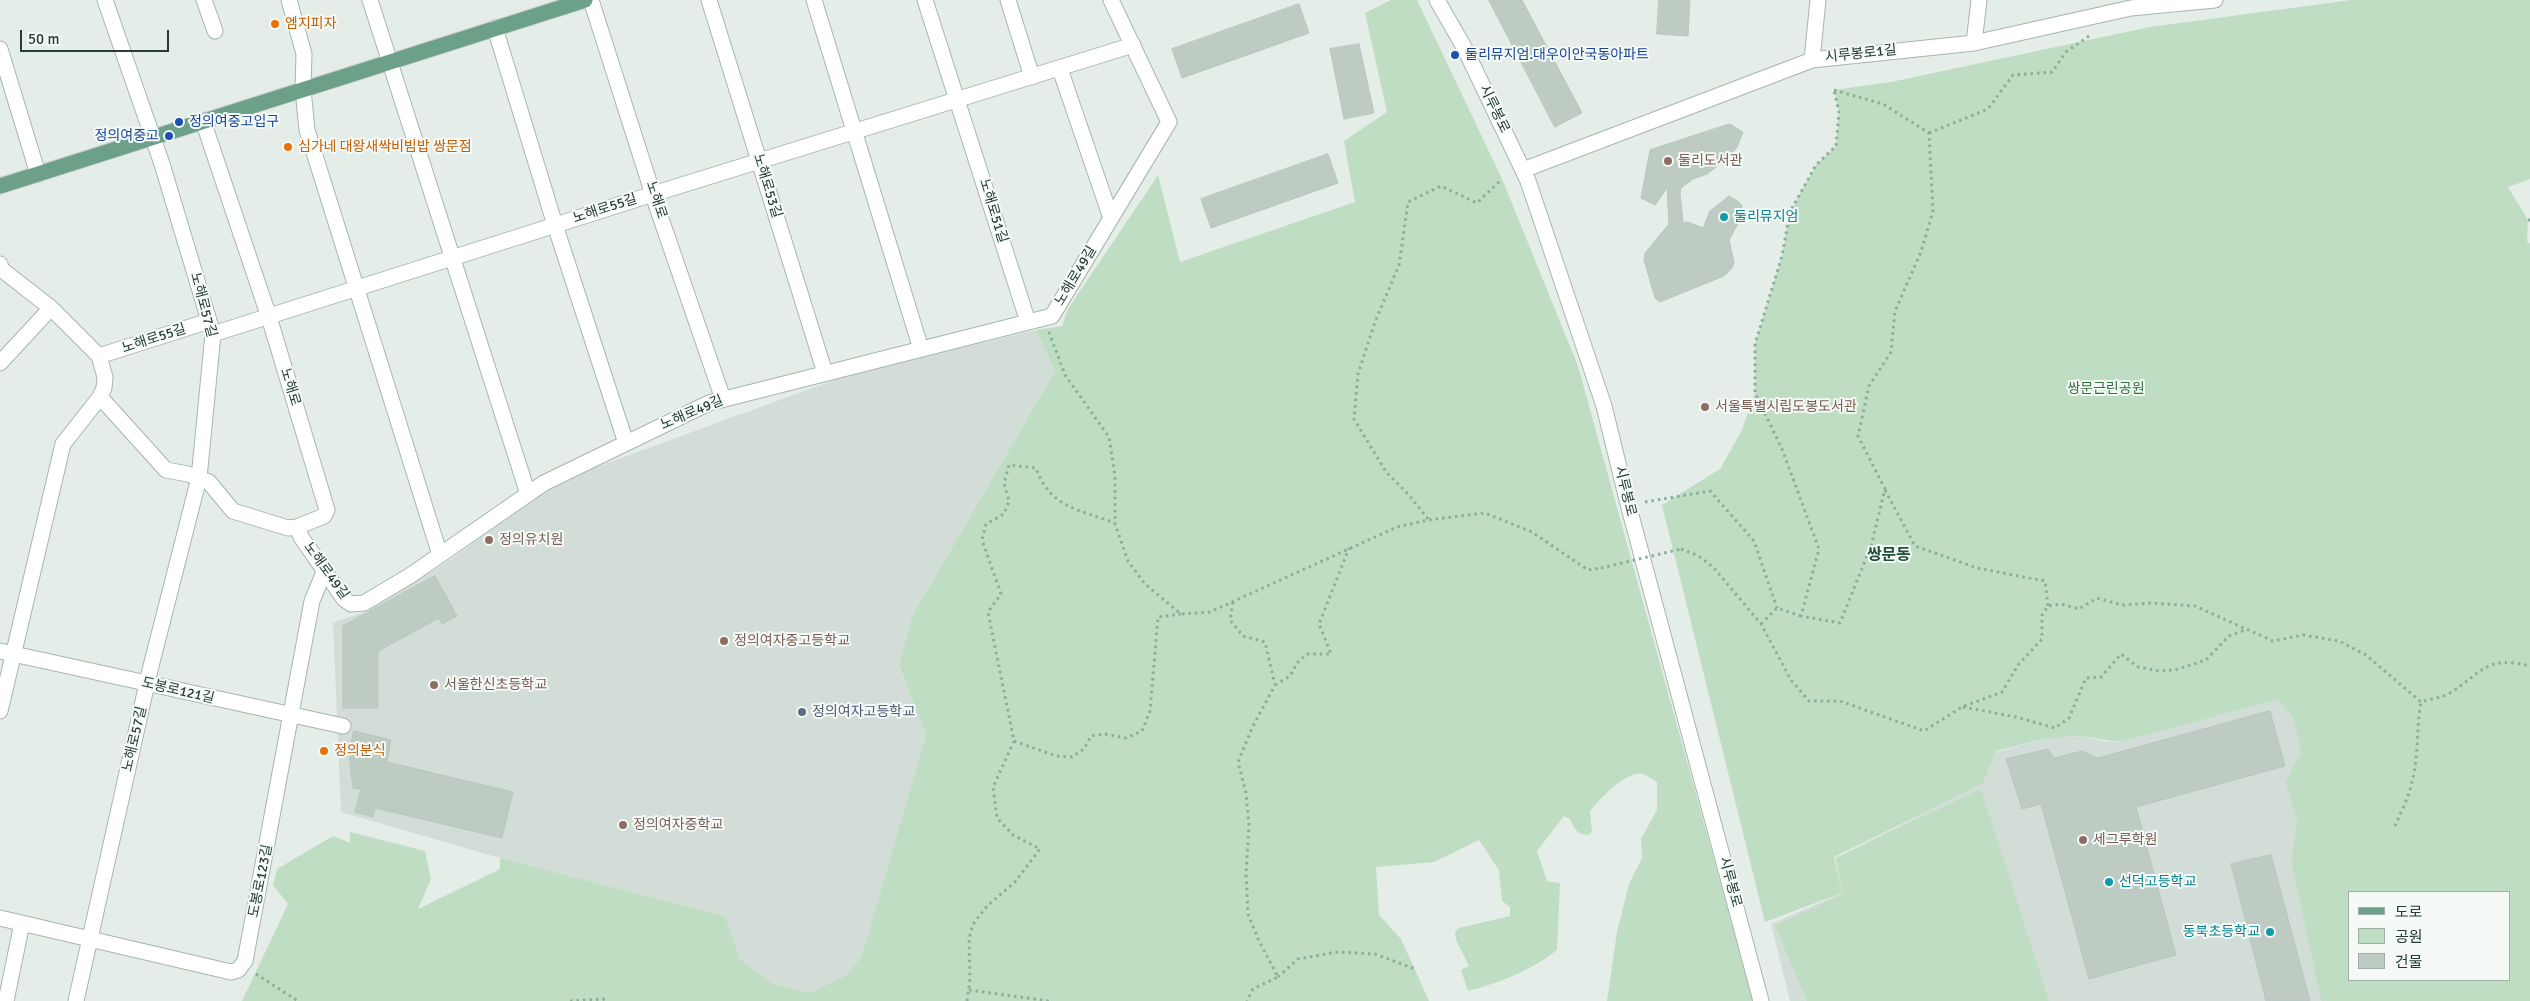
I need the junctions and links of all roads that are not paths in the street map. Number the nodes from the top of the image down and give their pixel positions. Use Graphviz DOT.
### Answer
graph roads {
  1 [pos="105,0"];
  2 [pos="204,0"];
  3 [pos="289,0"];
  4 [pos="370,0"];
  5 [pos="585,0"];
  6 [pos="591,0"];
  7 [pos="709,0"];
  8 [pos="814,0"];
  9 [pos="925,0"];
  10 [pos="1008,0"];
  11 [pos="1111,0"];
  12 [pos="1437,0"];
  13 [pos="1818,0"];
  14 [pos="1979,0"];
  15 [pos="2216,0"];
  16 [pos="2131,4"];
  17 [pos="495,28"];
  18 [pos="215,31"];
  19 [pos="1974,43"];
  20 [pos="1133,45"];
  21 [pos="0,49"];
  22 [pos="1812,60"];
  23 [pos="389,62"];
  24 [pos="1060,69"];
  25 [pos="1032,77"];
  26 [pos="303,89"];
  27 [pos="958,101"];
  28 [pos="203,121"];
  29 [pos="854,132"];
  30 [pos="152,137"];
  31 [pos="760,162"];
  32 [pos="1523,170"];
  33 [pos="38,174"];
  34 [pos="0,186"];
  35 [pos="653,194"];
  36 [pos="1111,218"];
  37 [pos="555,225"];
  38 [pos="452,259"];
  39 [pos="0,264"];
  40 [pos="355,289"];
  41 [pos="51,308"];
  42 [pos="269,317"];
  43 [pos="1028,322"];
  44 [pos="211,328"];
  45 [pos="921,349"];
  46 [pos="99,356"];
  47 [pos="0,363"];
  48 [pos="825,373"];
  49 [pos="100,397"];
  50 [pos="723,399"];
  51 [pos="626,443"];
  52 [pos="198,478"];
  53 [pos="528,494"];
  54 [pos="297,527"];
  55 [pos="440,555"];
  56 [pos="324,572"];
  57 [pos="7,653"];
  58 [pos="147,684"];
  59 [pos="0,712"];
  60 [pos="291,716"];
  61 [pos="343,726"];
  62 [pos="0,918"];
  63 [pos="22,923"];
  64 [pos="90,938"];
  65 [pos="6,1001"];
  66 [pos="76,1001"];
  67 [pos="1761,1001"];
  1 -- 30 [label="street"];
  2 -- 18 [label="street"];
  3 -- 26 [label="street"];
  4 -- 23 [label="street"];
  5 -- 17 [label="main road"];
  6 -- 35 [label="street, 노해로"];
  7 -- 31 [label="street, 노해로53길"];
  8 -- 29 [label="street"];
  9 -- 27 [label="street, 노해로51길"];
  10 -- 25 [label="street"];
  11 -- 20 [label="street, 노해로49길"];
  12 -- 32 [label="street, 시루봉로"];
  13 -- 22 [label="street"];
  14 -- 19 [label="street"];
  15 -- 16 [label="street, 시루봉로1길"];
  16 -- 19 [label="street, 시루봉로1길"];
  17 -- 23 [label="main road"];
  17 -- 37 [label="street"];
  19 -- 22 [label="street, 시루봉로1길"];
  20 -- 24 [label="street"];
  20 -- 36 [label="street, 노해로49길"];
  21 -- 33 [label="street"];
  22 -- 32 [label="street, 시루봉로1길"];
  23 -- 26 [label="main road"];
  23 -- 38 [label="street"];
  24 -- 25 [label="street"];
  24 -- 36 [label="street"];
  25 -- 27 [label="street"];
  26 -- 28 [label="main road"];
  26 -- 40 [label="street"];
  27 -- 29 [label="street"];
  27 -- 43 [label="street, 노해로51길"];
  28 -- 30 [label="main road"];
  28 -- 42 [label="street, 노해로"];
  29 -- 31 [label="street"];
  29 -- 45 [label="street"];
  30 -- 33 [label="main road"];
  30 -- 44 [label="street, 노해로57길"];
  31 -- 35 [label="street, 노해로55길"];
  31 -- 48 [label="street, 노해로53길"];
  32 -- 67 [label="street, 시루봉로"];
  33 -- 34 [label="main road"];
  35 -- 37 [label="street, 노해로55길"];
  35 -- 50 [label="street, 노해로"];
  36 -- 43 [label="street, 노해로49길"];
  37 -- 38 [label="street, 노해로55길"];
  37 -- 51 [label="street"];
  38 -- 40 [label="street, 노해로55길"];
  38 -- 53 [label="street"];
  39 -- 41 [label="street"];
  40 -- 42 [label="street, 노해로55길"];
  40 -- 55 [label="street"];
  41 -- 46 [label="street"];
  41 -- 47 [label="street"];
  42 -- 44 [label="street, 노해로55길"];
  42 -- 54 [label="street, 노해로"];
  43 -- 45 [label="street, 노해로49길"];
  44 -- 46 [label="street, 노해로55길"];
  44 -- 52 [label="street, 노해로57길"];
  45 -- 48 [label="street, 노해로49길"];
  46 -- 49 [label="street"];
  48 -- 50 [label="street, 노해로49길"];
  49 -- 52 [label="street"];
  49 -- 57 [label="street"];
  50 -- 51 [label="street, 노해로49길"];
  51 -- 53 [label="street, 노해로49길"];
  52 -- 54 [label="street"];
  52 -- 58 [label="street, 노해로57길"];
  53 -- 55 [label="street, 노해로49길"];
  54 -- 56 [label="street, 노해로49길"];
  55 -- 56 [label="street, 노해로49길"];
  56 -- 60 [label="street, 도봉로123길"];
  57 -- 58 [label="street, 도봉로121길"];
  57 -- 59 [label="street"];
  58 -- 60 [label="street, 도봉로121길"];
  58 -- 64 [label="street, 노해로57길"];
  60 -- 61 [label="street, 도봉로121길"];
  60 -- 64 [label="street, 도봉로123길"];
  62 -- 63 [label="street"];
  63 -- 64 [label="street"];
  63 -- 65 [label="street"];
  64 -- 66 [label="street, 노해로57길"];
}
